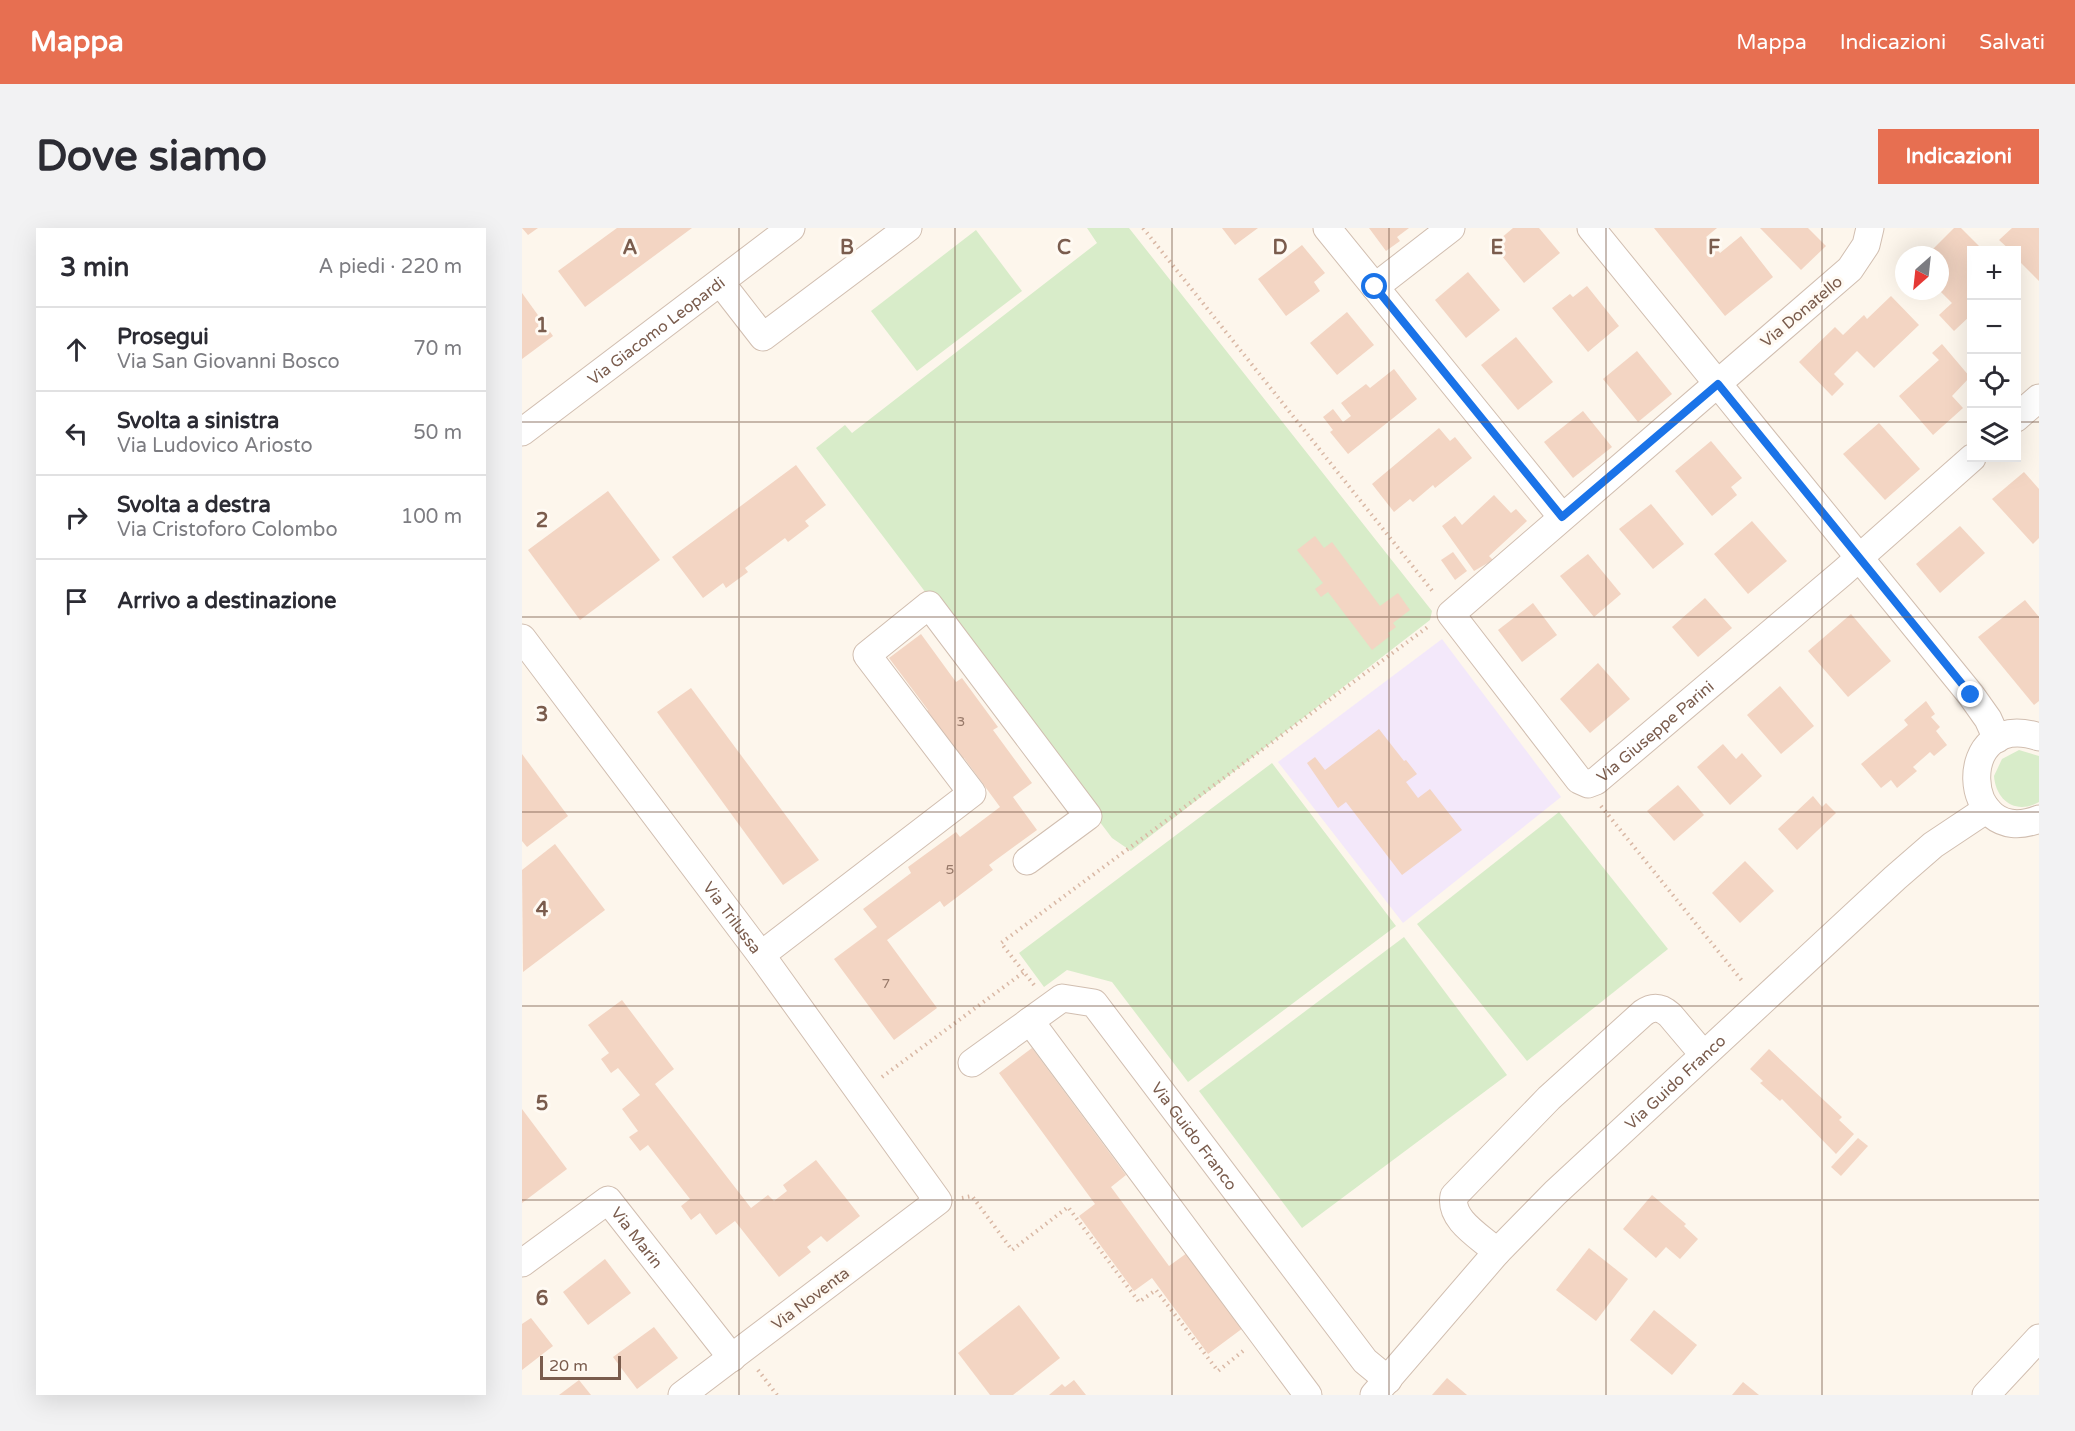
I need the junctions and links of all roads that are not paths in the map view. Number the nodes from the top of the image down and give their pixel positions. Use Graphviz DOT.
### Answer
graph roads {
  1 [pos="791,228"];
  2 [pos="908,228"];
  3 [pos="1327,228"];
  4 [pos="1451,228"];
  5 [pos="1591,228"];
  6 [pos="1870,228"];
  7 [pos="721,283"];
  8 [pos="1375,287"];
  9 [pos="1718,384"];
  10 [pos="2039,398"];
  11 [pos="2021,414"];
  12 [pos="523,429"];
  13 [pos="1967,462"];
  14 [pos="1562,517"];
  15 [pos="1859,558"];
  16 [pos="1451,614"];
  17 [pos="522,638"];
  18 [pos="2039,737"];
  19 [pos="1997,739"];
  20 [pos="1994,814"];
  21 [pos="2039,819"];
  22 [pos="2039,842"];
  23 [pos="1027,861"];
  24 [pos="760,954"];
  25 [pos="1041,1013"];
  26 [pos="1703,1054"];
  27 [pos="972,1063"];
  28 [pos="938,1201"];
  29 [pos="1497,1252"];
  30 [pos="522,1263"];
  31 [pos="2039,1338"];
  32 [pos="732,1358"];
  33 [pos="1381,1388"];
  34 [pos="2001,1390"];
  35 [pos="682,1395"];
  36 [pos="1308,1395"];
  1 -- 7 [label="street, Via Giacomo Leopardi"];
  2 -- 7 [label="street"];
  3 -- 8 [label="street"];
  4 -- 8 [label="street"];
  5 -- 9 [label="street"];
  6 -- 9 [label="street, Via Donatello"];
  7 -- 12 [label="street, Via Giacomo Leopardi"];
  8 -- 14 [label="street"];
  9 -- 14 [label="street, Via Donatello"];
  9 -- 15 [label="street"];
  10 -- 11 [label="street"];
  13 -- 15 [label="street"];
  14 -- 16 [label="street, Via Donatello"];
  15 -- 16 [label="street, Via Giuseppe Parini"];
  15 -- 19 [label="street"];
  17 -- 24 [label="street, Via Trilussa"];
  18 -- 19 [label="street"];
  19 -- 20 [label="street"];
  20 -- 21 [label="street"];
  20 -- 22 [label="street"];
  20 -- 26 [label="street, Via Guido Franco"];
  23 -- 24 [label="street"];
  24 -- 28 [label="street, Via Trilussa"];
  25 -- 27 [label="street, Via Guido Franco"];
  25 -- 33 [label="street, Via Guido Franco"];
  25 -- 36 [label="street"];
  26 -- 29 [label="street, Via Guido Franco"];
  26 -- 29 [label="street"];
  28 -- 32 [label="street, Via Noventa"];
  29 -- 33 [label="street, Via Guido Franco"];
  30 -- 32 [label="street, Via Marin"];
  31 -- 34 [label="street"];
  32 -- 35 [label="street, Via Noventa"];
}
